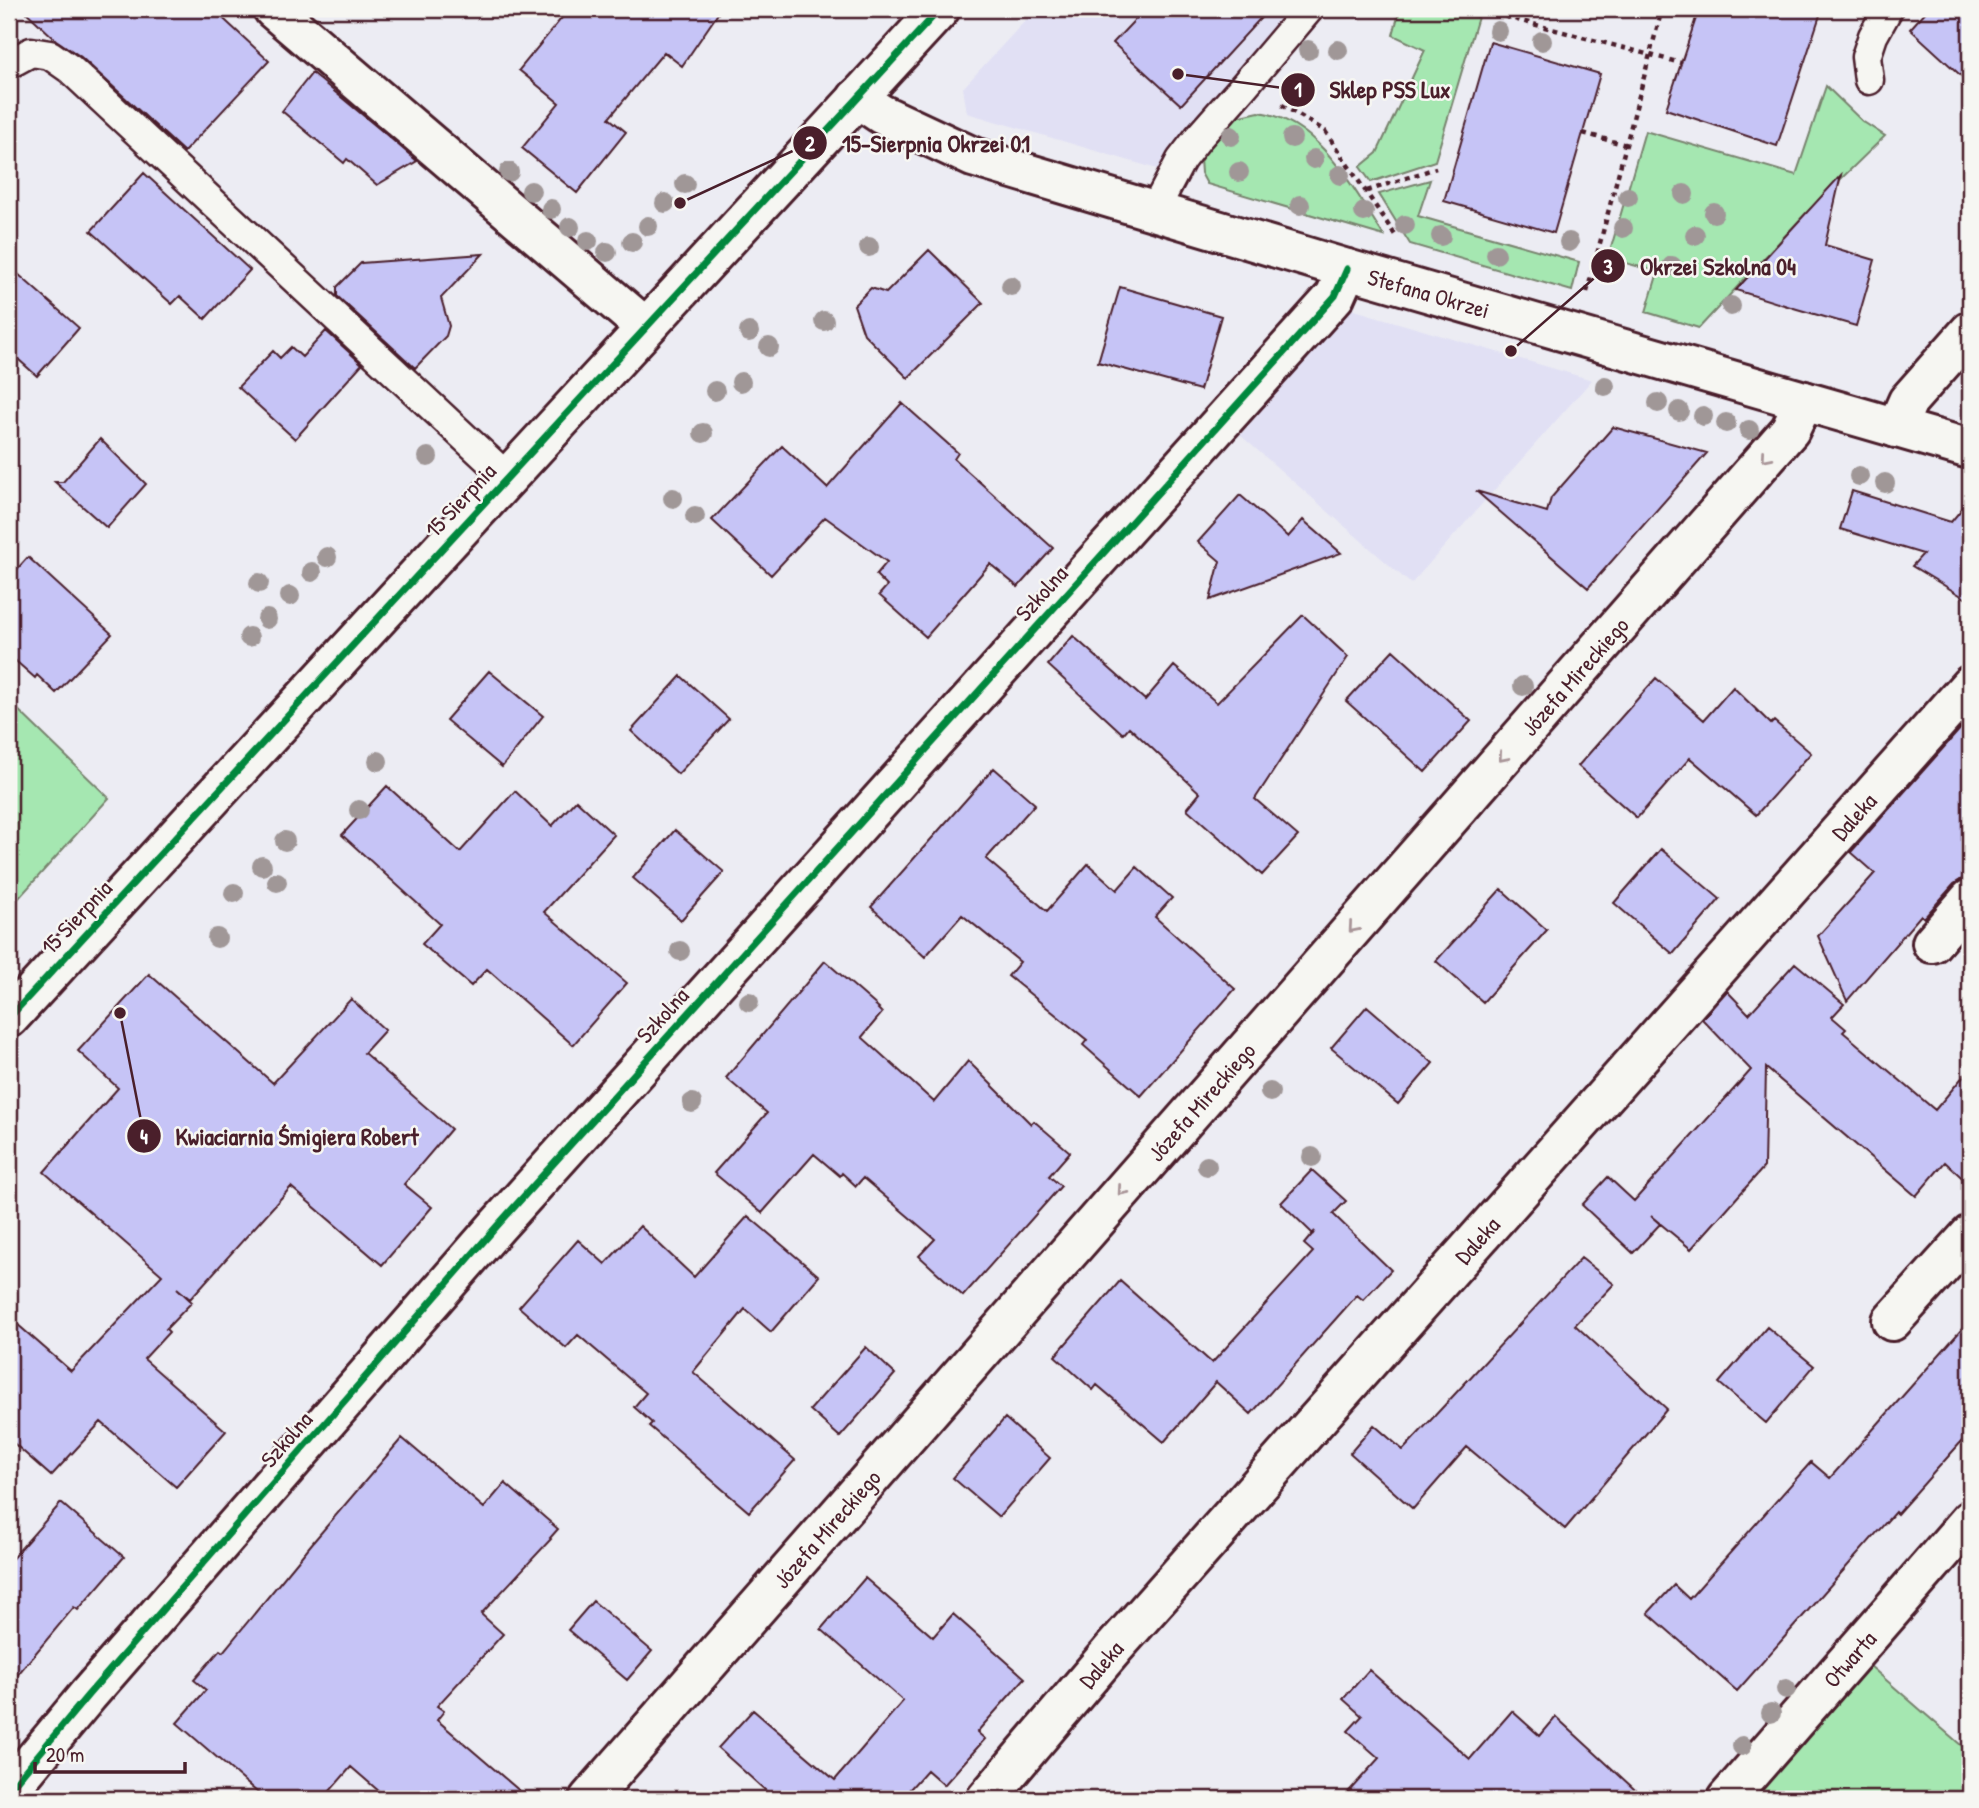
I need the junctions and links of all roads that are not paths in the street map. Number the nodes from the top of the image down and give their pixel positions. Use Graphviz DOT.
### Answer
graph roads {
  1 [pos="273,9"];
  2 [pos="940,9"];
  3 [pos="1309,9"];
  4 [pos="1888,9"];
  5 [pos="9,64"];
  6 [pos="1869,80"];
  7 [pos="857,99"];
  8 [pos="1153,213"];
  9 [pos="1347,269"];
  10 [pos="645,327"];
  11 [pos="1970,331"];
  12 [pos="1804,401"];
  13 [pos="1896,428"];
  14 [pos="1970,449"];
  15 [pos="507,477"];
  16 [pos="1970,685"];
  17 [pos="1970,899"];
  18 [pos="1932,943"];
  19 [pos="9,1018"];
  20 [pos="1970,1235"];
  21 [pos="1892,1321"];
  22 [pos="1970,1520"];
  23 [pos="9,1790"];
  24 [pos="590,1799"];
  25 [pos="986,1799"];
  26 [pos="1727,1799"];
  1 -- 10 [label="street"];
  2 -- 7 [label="street, 15 Sierpnia"];
  3 -- 8 [label="lane"];
  4 -- 6 [label="lane"];
  5 -- 15 [label="lane"];
  7 -- 8 [label="street, Stefana Okrzei"];
  7 -- 10 [label="street, 15 Sierpnia"];
  8 -- 9 [label="street, Stefana Okrzei"];
  9 -- 12 [label="street, Stefana Okrzei"];
  9 -- 23 [label="street, Szkolna"];
  10 -- 15 [label="street, 15 Sierpnia"];
  11 -- 13 [label="street"];
  12 -- 13 [label="street, Stefana Okrzei"];
  12 -- 24 [label="street, Józefa Mireckiego, one-way"];
  13 -- 14 [label="street, Stefana Okrzei"];
  15 -- 19 [label="street, 15 Sierpnia"];
  16 -- 25 [label="street, Daleka"];
  17 -- 18 [label="street"];
  20 -- 21 [label="street"];
  22 -- 26 [label="street, Otwarta"];
}
